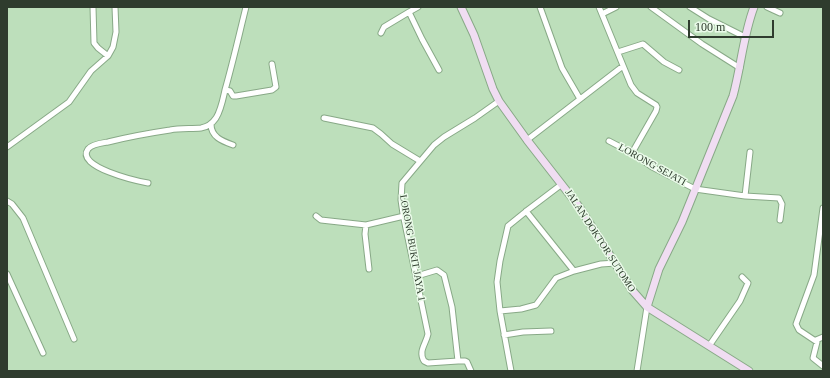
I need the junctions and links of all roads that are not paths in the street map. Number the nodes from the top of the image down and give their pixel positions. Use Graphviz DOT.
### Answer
graph roads {
  1 [pos="93,7"];
  2 [pos="114,7"];
  3 [pos="246,7"];
  4 [pos="418,7"];
  5 [pos="461,7"];
  6 [pos="540,7"];
  7 [pos="599,7"];
  8 [pos="616,7"];
  9 [pos="651,7"];
  10 [pos="690,7"];
  11 [pos="754,7"];
  12 [pos="767,7"];
  13 [pos="409,12"];
  14 [pos="780,13"];
  15 [pos="602,14"];
  16 [pos="381,33"];
  17 [pos="745,38"];
  18 [pos="618,52"];
  19 [pos="108,56"];
  20 [pos="272,64"];
  21 [pos="623,66"];
  22 [pos="740,68"];
  23 [pos="439,70"];
  24 [pos="680,70"];
  25 [pos="226,90"];
  26 [pos="580,99"];
  27 [pos="500,101"];
  28 [pos="324,118"];
  29 [pos="211,124"];
  30 [pos="528,140"];
  31 [pos="609,141"];
  32 [pos="233,145"];
  33 [pos="7,147"];
  34 [pos="750,152"];
  35 [pos="632,153"];
  36 [pos="420,161"];
  37 [pos="148,183"];
  38 [pos="562,184"];
  39 [pos="695,189"];
  40 [pos="745,196"];
  41 [pos="7,200"];
  42 [pos="823,208"];
  43 [pos="526,211"];
  44 [pos="316,216"];
  45 [pos="404,216"];
  46 [pos="780,220"];
  47 [pos="366,225"];
  48 [pos="616,263"];
  49 [pos="369,269"];
  50 [pos="574,271"];
  51 [pos="7,274"];
  52 [pos="417,276"];
  53 [pos="742,278"];
  54 [pos="647,307"];
  55 [pos="500,311"];
  56 [pos="550,330"];
  57 [pos="504,335"];
  58 [pos="823,337"];
  59 [pos="74,338"];
  60 [pos="816,340"];
  61 [pos="709,346"];
  62 [pos="43,353"];
  63 [pos="455,362"];
  64 [pos="823,366"];
  65 [pos="471,371"];
  66 [pos="511,371"];
  67 [pos="637,371"];
  68 [pos="749,371"];
  1 -- 19 [label="street"];
  2 -- 19 [label="street"];
  3 -- 25 [label="street"];
  4 -- 13 [label="street"];
  5 -- 27 [label="street, JALAN DOKTOR SUTOMO"];
  6 -- 26 [label="street"];
  7 -- 15 [label="street"];
  8 -- 15 [label="street"];
  9 -- 22 [label="street"];
  10 -- 17 [label="street"];
  11 -- 17 [label="street"];
  12 -- 14 [label="street"];
  13 -- 16 [label="street"];
  13 -- 23 [label="street"];
  15 -- 18 [label="street"];
  17 -- 22 [label="street"];
  18 -- 21 [label="street"];
  18 -- 24 [label="street"];
  19 -- 33 [label="street"];
  20 -- 25 [label="street"];
  21 -- 26 [label="street"];
  21 -- 35 [label="street"];
  22 -- 39 [label="street"];
  25 -- 29 [label="street"];
  26 -- 30 [label="street"];
  27 -- 30 [label="street, JALAN DOKTOR SUTOMO"];
  27 -- 36 [label="street, LORONG BUKIT JAYA 1"];
  28 -- 36 [label="street"];
  29 -- 32 [label="street"];
  29 -- 37 [label="street"];
  30 -- 38 [label="street, JALAN DOKTOR SUTOMO"];
  31 -- 35 [label="street, LORONG SEJATI"];
  34 -- 40 [label="street"];
  35 -- 39 [label="street, LORONG SEJATI"];
  36 -- 45 [label="street, LORONG BUKIT JAYA 1"];
  38 -- 43 [label="street"];
  38 -- 48 [label="street, JALAN DOKTOR SUTOMO"];
  39 -- 40 [label="street, LORONG SEJATI"];
  39 -- 54 [label="street"];
  40 -- 46 [label="street, LORONG SEJATI"];
  41 -- 59 [label="street"];
  42 -- 60 [label="street"];
  43 -- 50 [label="street"];
  43 -- 55 [label="street"];
  44 -- 47 [label="street"];
  45 -- 47 [label="street"];
  45 -- 52 [label="street, LORONG BUKIT JAYA 1"];
  47 -- 49 [label="street"];
  48 -- 50 [label="street"];
  48 -- 54 [label="street, JALAN DOKTOR SUTOMO"];
  50 -- 55 [label="street"];
  51 -- 62 [label="street"];
  52 -- 63 [label="street"];
  52 -- 63 [label="street, LORONG BUKIT JAYA 1"];
  53 -- 61 [label="street"];
  54 -- 61 [label="street, JALAN DOKTOR SUTOMO"];
  54 -- 67 [label="street"];
  55 -- 57 [label="street"];
  56 -- 57 [label="street"];
  57 -- 66 [label="street"];
  58 -- 60 [label="street"];
  60 -- 64 [label="street"];
  61 -- 68 [label="street, JALAN DOKTOR SUTOMO"];
  63 -- 65 [label="street"];
}
